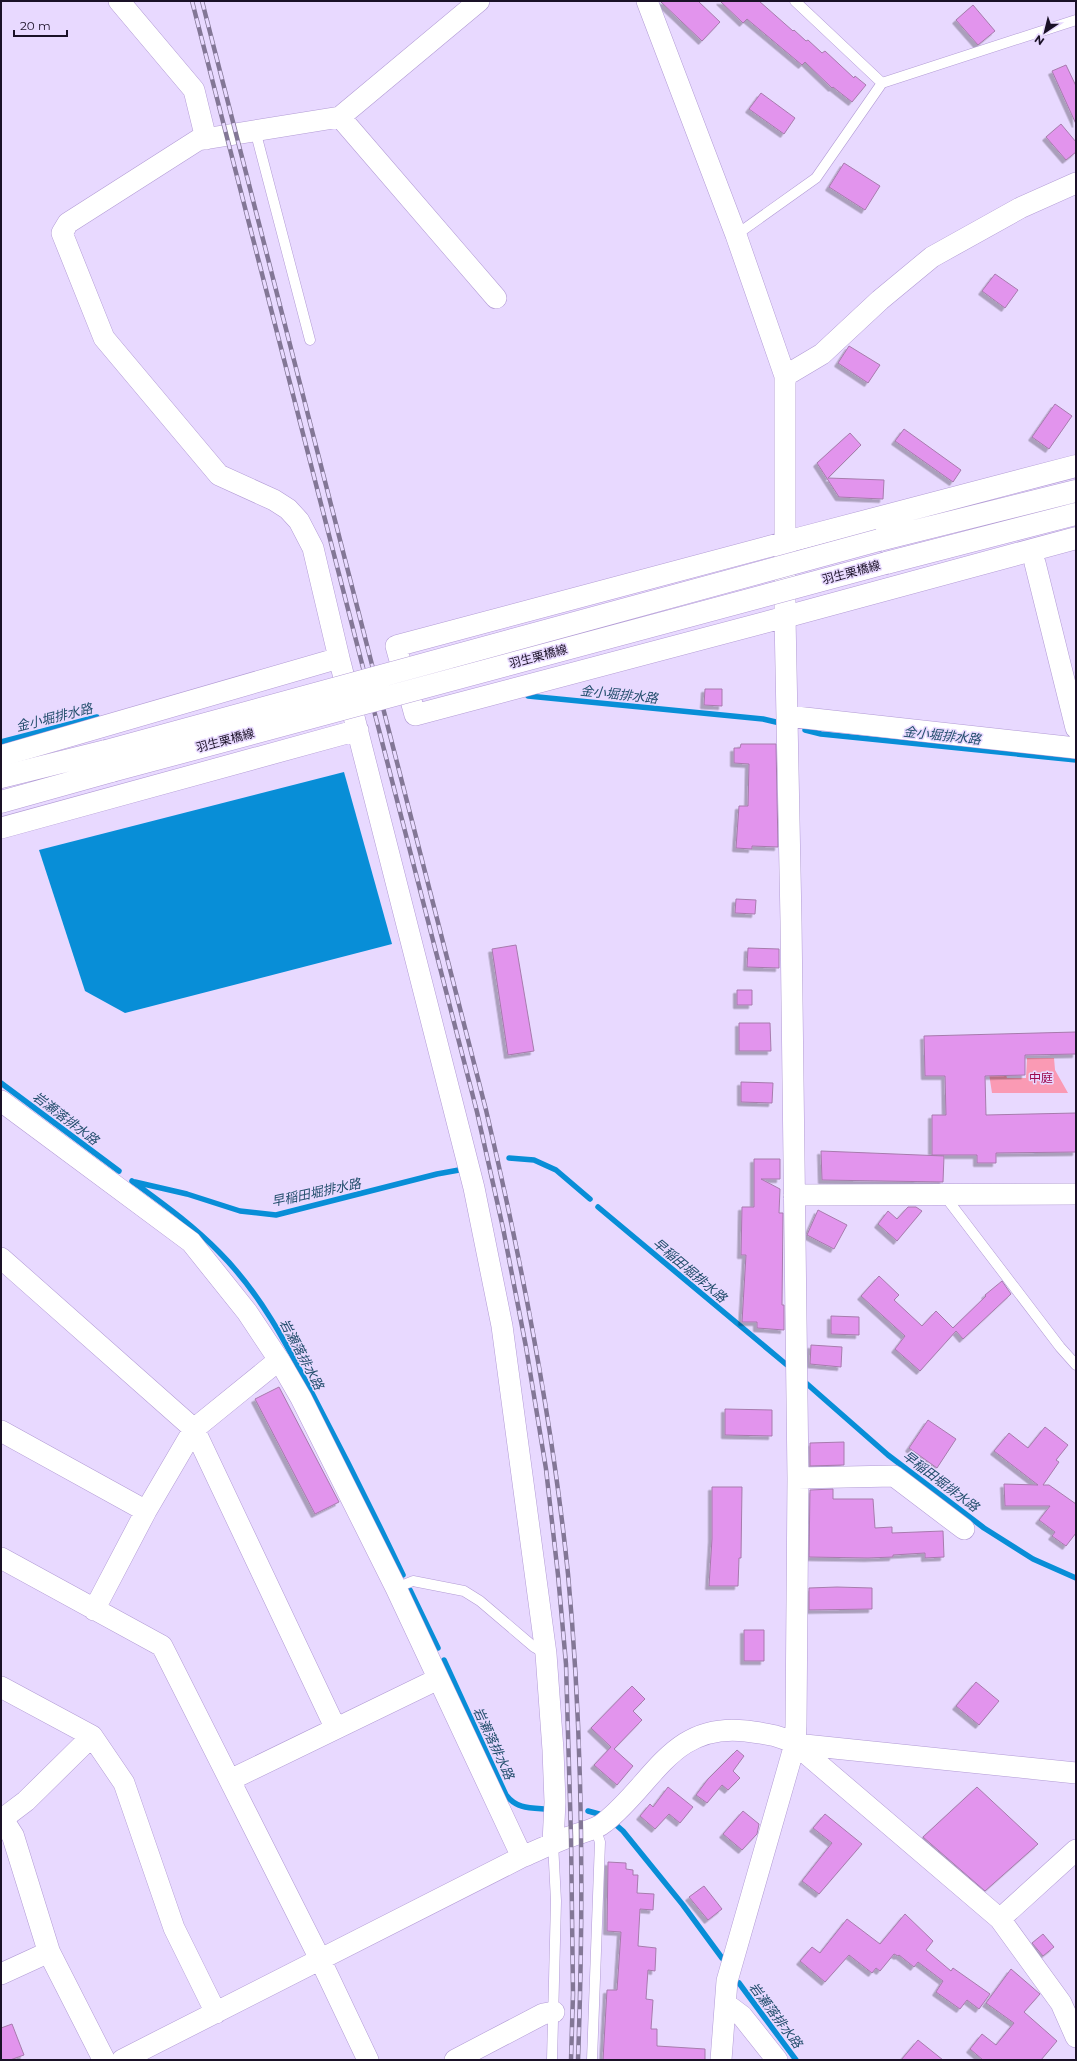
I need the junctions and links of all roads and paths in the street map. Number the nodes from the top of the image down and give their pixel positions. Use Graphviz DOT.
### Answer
graph roads {
  1 [pos="119,1"];
  2 [pos="479,1"];
  3 [pos="647,1"];
  4 [pos="795,1"];
  5 [pos="1076,20"];
  6 [pos="882,83"];
  7 [pos="340,117"];
  8 [pos="255,130"];
  9 [pos="206,139"];
  10 [pos="1076,183"];
  11 [pos="736,235"];
  12 [pos="496,298"];
  13 [pos="310,340"];
  14 [pos="786,376"];
  15 [pos="1076,466"];
  16 [pos="1076,491"];
  17 [pos="1076,514"];
  18 [pos="1076,538"];
  19 [pos="786,542"];
  20 [pos="1035,563"];
  21 [pos="785,617"];
  22 [pos="339,658"];
  23 [pos="787,716"];
  24 [pos="1076,728"];
  25 [pos="358,730"];
  26 [pos="1076,748"];
  27 [pos="1,756"];
  28 [pos="109,761"];
  29 [pos="1,777"];
  30 [pos="1,802"];
  31 [pos="1,828"];
  32 [pos="1,1101"];
  33 [pos="1076,1194"];
  34 [pos="794,1195"];
  35 [pos="944,1195"];
  36 [pos="1,1258"];
  37 [pos="279,1360"];
  38 [pos="1076,1364"];
  39 [pos="194,1429"];
  40 [pos="1,1431"];
  41 [pos="798,1478"];
  42 [pos="146,1511"];
  43 [pos="964,1529"];
  44 [pos="1,1558"];
  45 [pos="396,1588"];
  46 [pos="94,1610"];
  47 [pos="546,1654"];
  48 [pos="438,1679"];
  49 [pos="1,1687"];
  50 [pos="335,1727"];
  51 [pos="92,1736"];
  52 [pos="795,1744"];
  53 [pos="1076,1773"];
  54 [pos="230,1780"];
  55 [pos="2,1819"];
  56 [pos="595,1828"];
  57 [pos="553,1843"];
  58 [pos="1076,1850"];
  59 [pos="522,1857"];
  60 [pos="1000,1919"];
  61 [pos="49,1952"];
  62 [pos="320,1959"];
  63 [pos="1,1974"];
  64 [pos="726,2004"];
  65 [pos="554,2012"];
  66 [pos="216,2013"];
  67 [pos="1076,2037"];
  68 [pos="119,2060"];
  69 [pos="368,2060"];
  70 [pos="455,2060"];
  71 [pos="552,2060"];
  72 [pos="592,2060"];
  73 [pos="721,2060"];
  74 [pos="777,2060"];
  1 -- 9 [label="street"];
  2 -- 7 [label="street"];
  3 -- 11 [label="street"];
  4 -- 6 [label="lane"];
  5 -- 6 [label="lane"];
  6 -- 11 [label="lane"];
  7 -- 8 [label="street"];
  7 -- 12 [label="street"];
  8 -- 9 [label="street"];
  8 -- 13 [label="lane"];
  9 -- 22 [label="street"];
  10 -- 14 [label="street"];
  11 -- 14 [label="street"];
  14 -- 19 [label="street"];
  15 -- 19 [label="main road"];
  16 -- 28 [label="main road, 羽生栗橋線, bridge"];
  17 -- 28 [label="main road, 羽生栗橋線, bridge"];
  18 -- 21 [label="main road"];
  19 -- 21 [label="street"];
  19 -- 21 [label="street"];
  20 -- 24 [label="street"];
  21 -- 23 [label="street"];
  22 -- 25 [label="street"];
  22 -- 27 [label="street"];
  23 -- 26 [label="street"];
  23 -- 34 [label="street"];
  25 -- 31 [label="street"];
  25 -- 47 [label="street"];
  28 -- 29 [label="main road, 羽生栗橋線"];
  28 -- 30 [label="main road, 羽生栗橋線"];
  32 -- 37 [label="street"];
  33 -- 35 [label="street"];
  34 -- 35 [label="street"];
  34 -- 41 [label="street"];
  35 -- 38 [label="lane"];
  36 -- 39 [label="street"];
  37 -- 39 [label="street"];
  37 -- 45 [label="street"];
  39 -- 42 [label="street"];
  39 -- 50 [label="street"];
  40 -- 42 [label="street"];
  41 -- 43 [label="street"];
  41 -- 52 [label="street"];
  42 -- 46 [label="street"];
  44 -- 46 [label="street"];
  45 -- 47 [label="lane"];
  45 -- 48 [label="street"];
  46 -- 54 [label="street"];
  47 -- 57 [label="street"];
  48 -- 50 [label="street"];
  48 -- 59 [label="street"];
  49 -- 51 [label="street"];
  50 -- 54 [label="street"];
  51 -- 55 [label="street"];
  51 -- 66 [label="street"];
  52 -- 53 [label="street"];
  52 -- 56 [label="street"];
  52 -- 60 [label="street"];
  52 -- 64 [label="street"];
  54 -- 62 [label="street"];
  55 -- 61 [label="main road"];
  56 -- 57 [label="street"];
  56 -- 72 [label="lane"];
  57 -- 59 [label="street"];
  57 -- 65 [label="lane"];
  58 -- 60 [label="street"];
  59 -- 62 [label="street"];
  60 -- 67 [label="street"];
  61 -- 63 [label="street"];
  61 -- 68 [label="main road"];
  62 -- 66 [label="street"];
  62 -- 69 [label="street"];
  64 -- 73 [label="street"];
  64 -- 74 [label="street"];
  65 -- 70 [label="street"];
  65 -- 71 [label="lane"];
  66 -- 68 [label="street"];
}
